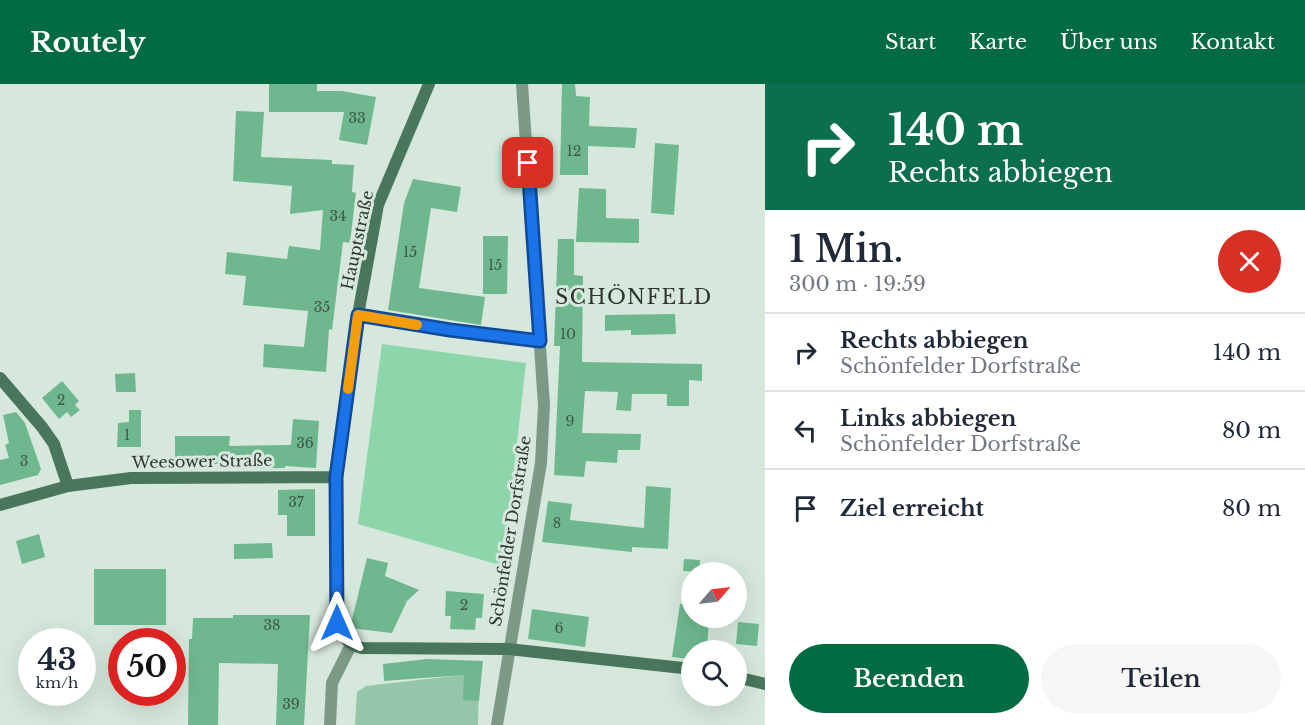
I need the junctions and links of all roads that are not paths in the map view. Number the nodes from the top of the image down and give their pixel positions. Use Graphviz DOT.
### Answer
graph roads {
  1 [pos="429,84"];
  2 [pos="522,84"];
  3 [pos="358,315"];
  4 [pos="540,341"];
  5 [pos="0,378"];
  6 [pos="336,477"];
  7 [pos="68,486"];
  8 [pos="0,506"];
  9 [pos="351,645"];
  10 [pos="508,649"];
  11 [pos="681,668"];
  12 [pos="747,680"];
  13 [pos="765,684"];
  14 [pos="330,725"];
  15 [pos="497,725"];
  1 -- 3 [label="main road, Hauptstraße"];
  2 -- 4 [label="street, Schönfelder Dorfstraße"];
  3 -- 4 [label="street"];
  3 -- 6 [label="main road, Hauptstraße"];
  4 -- 10 [label="street, Schönfelder Dorfstraße"];
  5 -- 7 [label="main road"];
  6 -- 7 [label="main road, Weesower Straße"];
  6 -- 9 [label="main road, Hauptstraße"];
  7 -- 8 [label="main road, Weesower Straße"];
  9 -- 10 [label="main road"];
  9 -- 14 [label="street"];
  10 -- 11 [label="main road"];
  10 -- 15 [label="street, Schönfelder Dorfstraße"];
  12 -- 13 [label="main road"];
}
